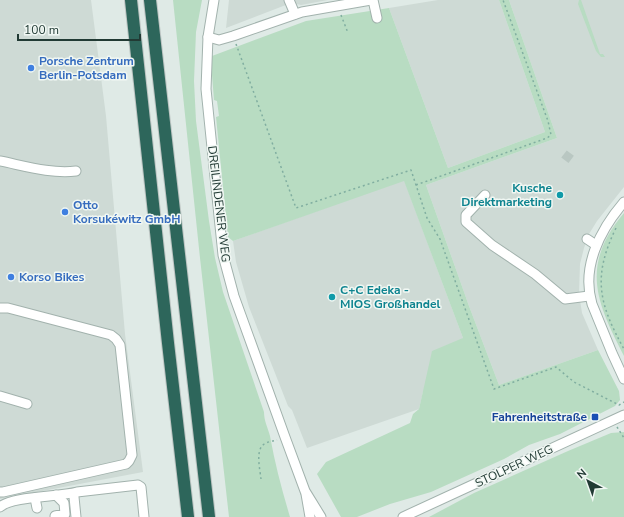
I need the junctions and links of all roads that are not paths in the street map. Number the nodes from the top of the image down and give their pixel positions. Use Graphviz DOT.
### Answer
graph roads {
  1 [pos="132,0"];
  2 [pos="150,0"];
  3 [pos="214,0"];
  4 [pos="289,0"];
  5 [pos="372,0"];
  6 [pos="295,14"];
  7 [pos="377,18"];
  8 [pos="208,37"];
  9 [pos="0,161"];
  10 [pos="76,171"];
  11 [pos="485,195"];
  12 [pos="624,202"];
  13 [pos="587,239"];
  14 [pos="596,245"];
  15 [pos="589,296"];
  16 [pos="0,308"];
  17 [pos="624,379"];
  18 [pos="0,396"];
  19 [pos="27,404"];
  20 [pos="624,415"];
  21 [pos="305,491"];
  22 [pos="0,492"];
  23 [pos="56,495"];
  24 [pos="71,496"];
  25 [pos="34,498"];
  26 [pos="0,507"];
  27 [pos="37,508"];
  28 [pos="55,516"];
  29 [pos="76,517"];
  30 [pos="144,517"];
  31 [pos="188,517"];
  32 [pos="209,517"];
  33 [pos="310,517"];
  34 [pos="321,517"];
  35 [pos="403,517"];
  1 -- 31 [label="highway"];
  2 -- 32 [label="highway"];
  3 -- 8 [label="street, DREILINDENER WEG"];
  4 -- 6 [label="street"];
  5 -- 6 [label="street"];
  5 -- 7 [label="street"];
  6 -- 8 [label="street"];
  8 -- 21 [label="street, DREILINDENER WEG"];
  9 -- 10 [label="street"];
  11 -- 15 [label="street"];
  12 -- 14 [label="street"];
  13 -- 14 [label="street"];
  14 -- 15 [label="street"];
  15 -- 17 [label="street"];
  16 -- 22 [label="street"];
  18 -- 19 [label="street"];
  20 -- 35 [label="street, STOLPER WEG"];
  21 -- 33 [label="street, DREILINDENER WEG"];
  21 -- 34 [label="street, DREILINDENER WEG"];
  23 -- 24 [label="street"];
  23 -- 25 [label="street"];
  23 -- 28 [label="street"];
  24 -- 29 [label="street"];
  24 -- 30 [label="street"];
  25 -- 26 [label="street"];
  25 -- 27 [label="street"];
}
